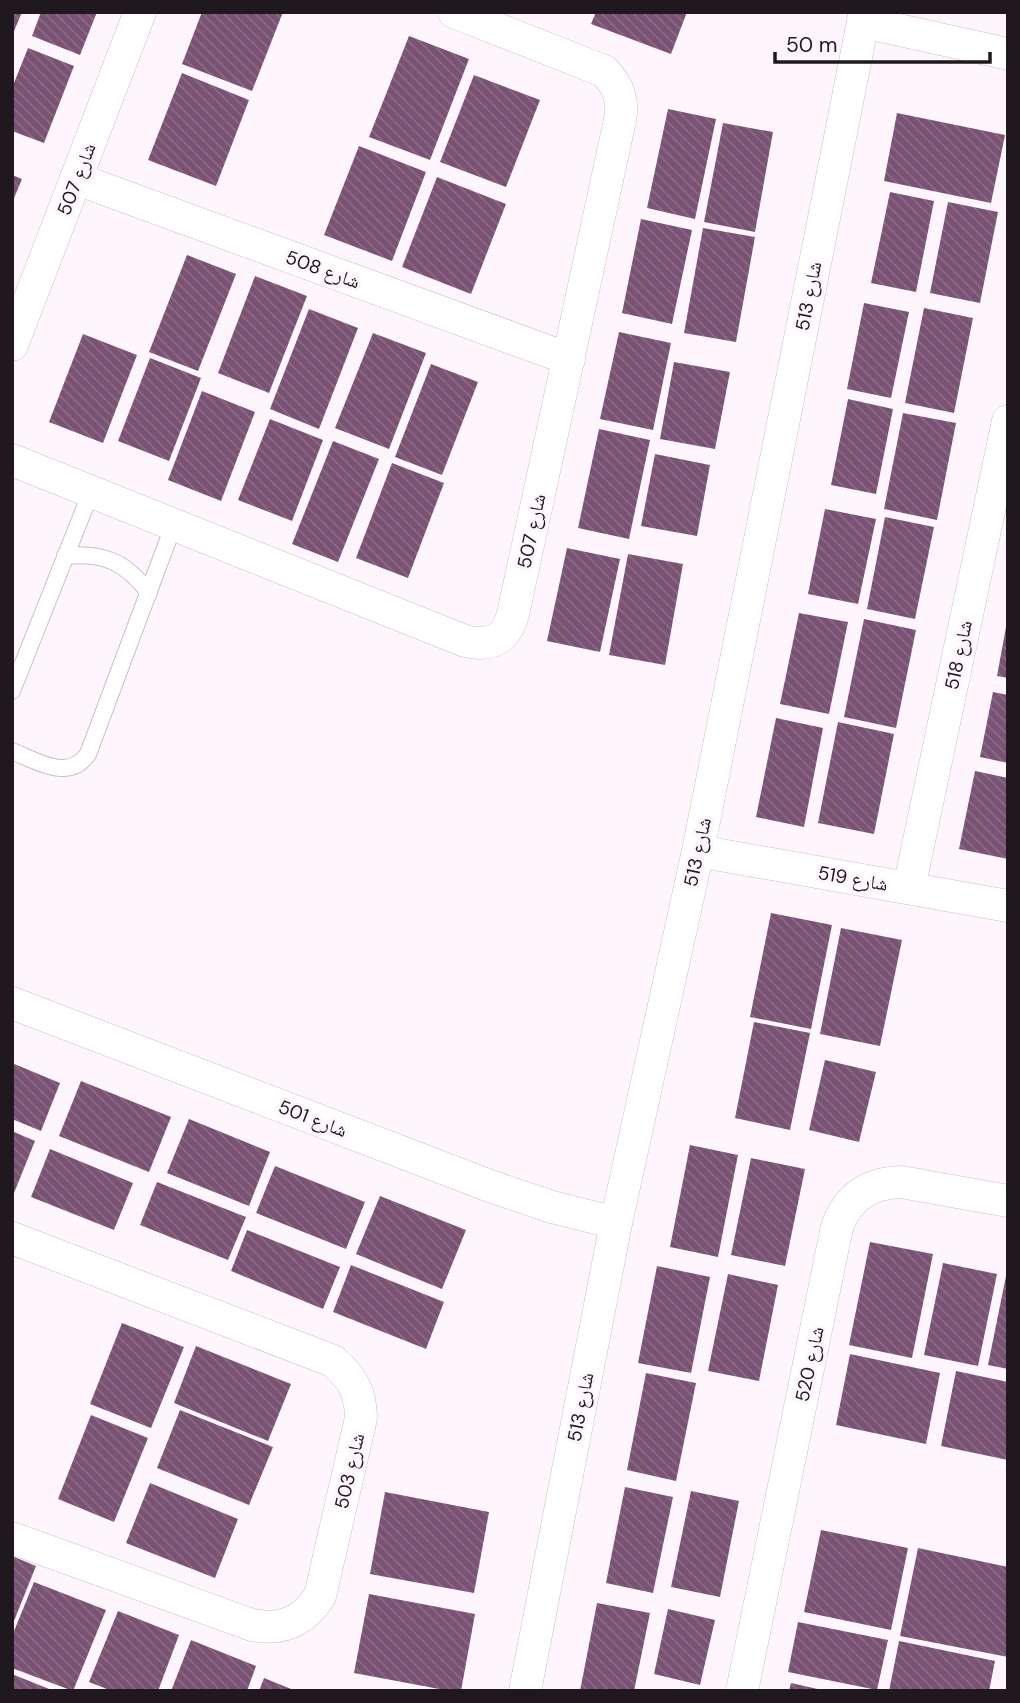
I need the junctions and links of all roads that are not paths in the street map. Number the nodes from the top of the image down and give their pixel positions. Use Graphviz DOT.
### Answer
graph roads {
  1 [pos="140,12"];
  2 [pos="454,12"];
  3 [pos="864,17"];
  4 [pos="1008,54"];
  5 [pos="76,179"];
  6 [pos="12,345"];
  7 [pos="569,359"];
  8 [pos="1008,421"];
  9 [pos="12,460"];
  10 [pos="92,492"];
  11 [pos="174,524"];
  12 [pos="65,556"];
  13 [pos="149,593"];
  14 [pos="12,691"];
  15 [pos="12,751"];
  16 [pos="698,851"];
  17 [pos="909,888"];
  18 [pos="1008,906"];
  19 [pos="12,1003"];
  20 [pos="1008,1201"];
  21 [pos="616,1223"];
  22 [pos="12,1238"];
  23 [pos="12,1538"];
  24 [pos="524,1691"];
  25 [pos="742,1691"];
  1 -- 5 [label="street, شارع 507"];
  2 -- 7 [label="street, شارع 507"];
  3 -- 4 [label="street"];
  3 -- 16 [label="street, شارع 513"];
  5 -- 6 [label="street, شارع 507"];
  5 -- 7 [label="street, شارع 508"];
  7 -- 11 [label="street, شارع 507"];
  8 -- 17 [label="street, شارع 518"];
  9 -- 10 [label="street, شارع 507"];
  10 -- 11 [label="street, شارع 507"];
  10 -- 12 [label="lane"];
  11 -- 13 [label="lane"];
  12 -- 13 [label="lane"];
  12 -- 14 [label="lane"];
  13 -- 15 [label="lane"];
  16 -- 17 [label="street, شارع 519"];
  16 -- 21 [label="street, شارع 513"];
  17 -- 18 [label="street, شارع 519"];
  19 -- 21 [label="street, شارع 501"];
  20 -- 25 [label="street, شارع 520"];
  21 -- 24 [label="street, شارع 513"];
  22 -- 23 [label="street, شارع 503"];
}
